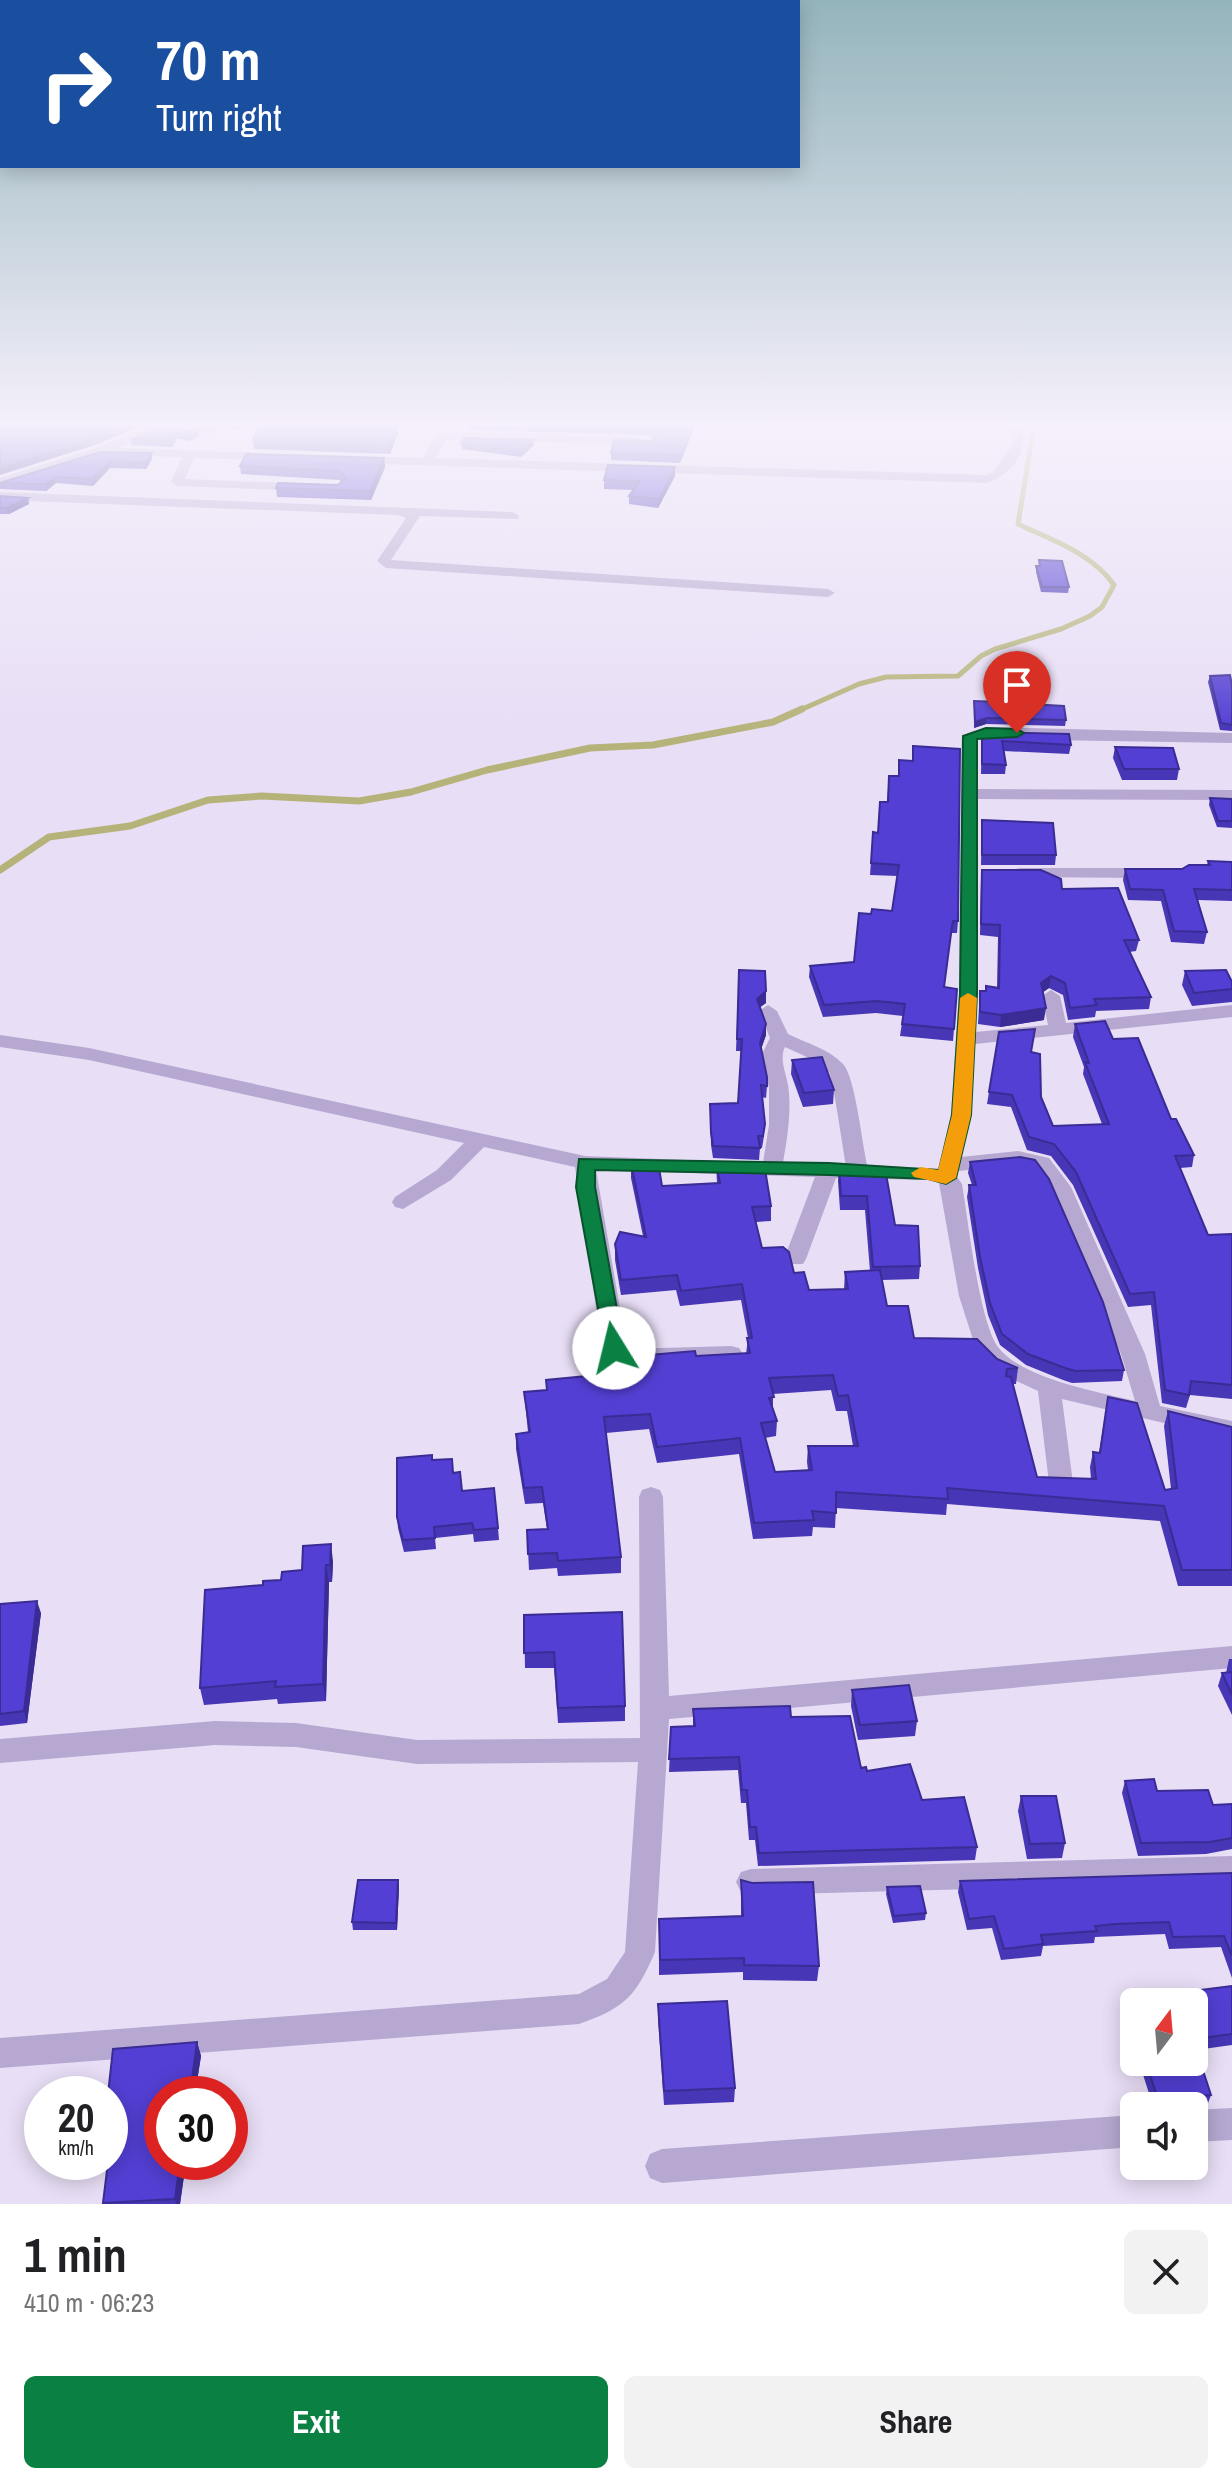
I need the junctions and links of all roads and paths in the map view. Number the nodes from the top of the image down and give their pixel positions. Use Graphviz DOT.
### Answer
graph roads {
  1 [pos="407,526"];
  2 [pos="828,593"];
  3 [pos="1232,738"];
  4 [pos="970,794"];
  5 [pos="1232,795"];
  6 [pos="1165,872"];
  7 [pos="1008,873"];
  8 [pos="1034,873"];
  9 [pos="1093,894"];
  10 [pos="1051,996"];
  11 [pos="768,1011"];
  12 [pos="1232,1011"];
  13 [pos="1058,1029"];
  14 [pos="780,1038"];
  15 [pos="966,1039"];
  16 [pos="0,1041"];
  17 [pos="479,1140"];
  18 [pos="585,1163"];
  19 [pos="772,1169"];
  20 [pos="829,1169"];
  21 [pos="858,1170"];
  22 [pos="948,1171"];
  23 [pos="403,1202"];
  24 [pos="795,1259"];
  25 [pos="731,1354"];
  26 [pos="1049,1388"];
  27 [pos="1150,1411"];
  28 [pos="1232,1430"];
  29 [pos="1061,1483"];
  30 [pos="651,1497"];
  31 [pos="1232,1657"];
  32 [pos="656,1709"];
  33 [pos="655,1750"];
  34 [pos="0,1751"];
  35 [pos="1232,1869"];
  36 [pos="751,1882"];
  37 [pos="0,2053"];
  38 [pos="1232,2124"];
  39 [pos="1208,2125"];
  40 [pos="1120,2132"];
  41 [pos="662,2166"];
  1 -- 2 [label="street"];
  3 -- 4 [label="street"];
  4 -- 5 [label="street"];
  4 -- 15 [label="street"];
  6 -- 8 [label="street"];
  7 -- 8 [label="street"];
  8 -- 9 [label="street"];
  10 -- 13 [label="street"];
  11 -- 14 [label="street"];
  12 -- 13 [label="street"];
  13 -- 15 [label="street"];
  14 -- 19 [label="street"];
  14 -- 21 [label="street"];
  15 -- 22 [label="street"];
  16 -- 17 [label="street"];
  17 -- 18 [label="street"];
  17 -- 23 [label="street"];
  18 -- 19 [label="street"];
  18 -- 25 [label="street"];
  19 -- 20 [label="street"];
  20 -- 21 [label="street"];
  20 -- 24 [label="street"];
  21 -- 22 [label="street"];
  22 -- 26 [label="street"];
  22 -- 27 [label="street"];
  26 -- 27 [label="street"];
  26 -- 29 [label="street"];
  27 -- 28 [label="street"];
  30 -- 32 [label="street"];
  31 -- 32 [label="street"];
  32 -- 33 [label="street"];
  33 -- 34 [label="street"];
  33 -- 37 [label="street"];
  35 -- 36 [label="street"];
  38 -- 39 [label="street"];
  40 -- 41 [label="street"];
}
